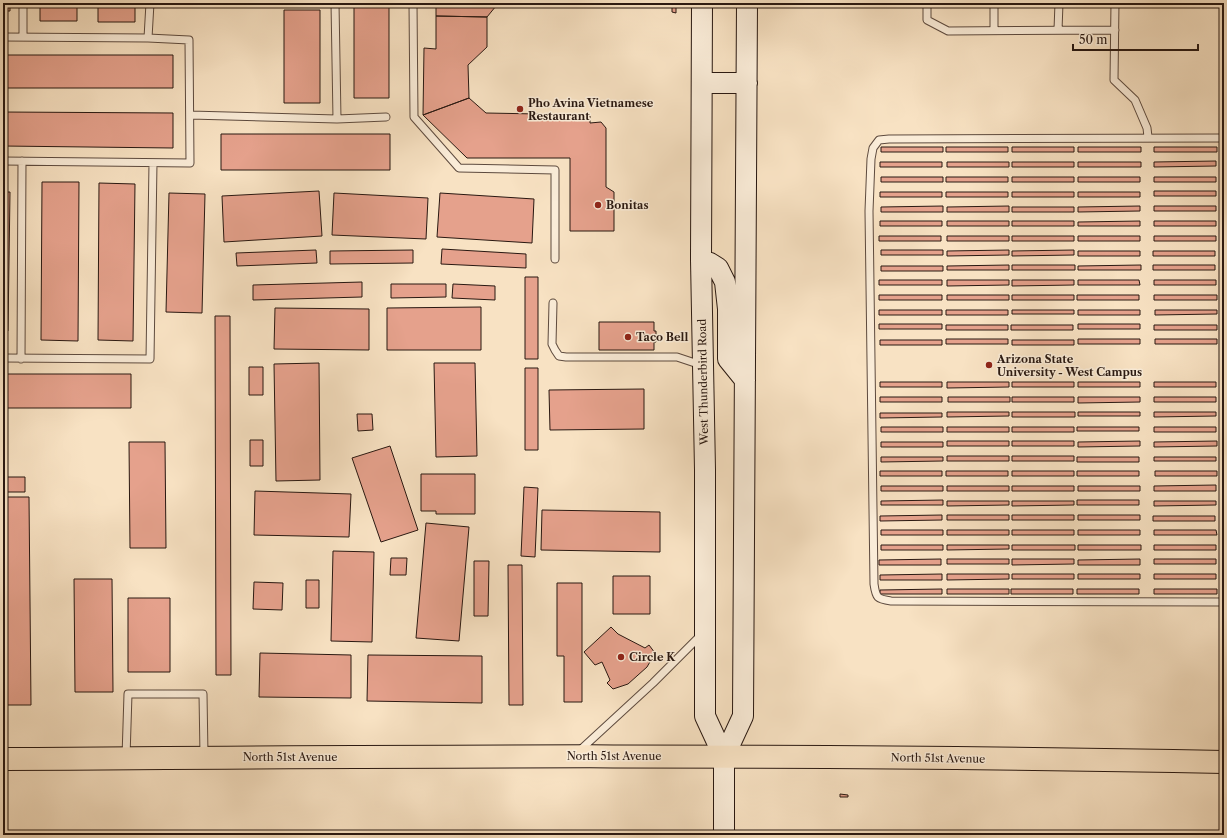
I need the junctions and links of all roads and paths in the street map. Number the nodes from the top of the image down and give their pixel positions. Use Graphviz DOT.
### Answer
graph roads {
  1 [pos="23,3"];
  2 [pos="150,3"];
  3 [pos="335,3"];
  4 [pos="413,3"];
  5 [pos="702,3"];
  6 [pos="747,3"];
  7 [pos="927,3"];
  8 [pos="994,3"];
  9 [pos="1059,3"];
  10 [pos="1115,3"];
  11 [pos="994,30"];
  12 [pos="1058,30"];
  13 [pos="1115,30"];
  14 [pos="3,37"];
  15 [pos="23,37"];
  16 [pos="148,38"];
  17 [pos="702,83"];
  18 [pos="747,83"];
  19 [pos="190,115"];
  20 [pos="386,117"];
  21 [pos="337,119"];
  22 [pos="1148,137"];
  23 [pos="1224,138"];
  24 [pos="3,161"];
  25 [pos="22,161"];
  26 [pos="153,163"];
  27 [pos="555,259"];
  28 [pos="701,260"];
  29 [pos="553,303"];
  30 [pos="3,358"];
  31 [pos="21,359"];
  32 [pos="703,366"];
  33 [pos="745,380"];
  34 [pos="1224,602"];
  35 [pos="705,630"];
  36 [pos="573,756"];
  37 [pos="724,757"];
  38 [pos="126,758"];
  39 [pos="204,758"];
  40 [pos="3,759"];
  41 [pos="1224,762"];
  42 [pos="724,835"];
  1 -- 15 [label="lane"];
  2 -- 16 [label="lane"];
  3 -- 21 [label="lane"];
  4 -- 27 [label="lane"];
  5 -- 17 [label="main road, West Thunderbird Road"];
  6 -- 18 [label="main road, West Thunderbird Road"];
  7 -- 11 [label="lane"];
  8 -- 11 [label="lane"];
  9 -- 12 [label="lane"];
  10 -- 13 [label="lane"];
  11 -- 12 [label="lane"];
  12 -- 13 [label="lane"];
  13 -- 22 [label="lane"];
  14 -- 15 [label="lane"];
  15 -- 16 [label="lane"];
  16 -- 19 [label="lane"];
  17 -- 18 [label="main road"];
  17 -- 28 [label="main road, West Thunderbird Road"];
  18 -- 33 [label="main road, West Thunderbird Road"];
  19 -- 21 [label="lane"];
  19 -- 26 [label="lane"];
  20 -- 21 [label="lane"];
  22 -- 23 [label="lane"];
  22 -- 34 [label="lane"];
  24 -- 25 [label="lane"];
  25 -- 26 [label="lane"];
  25 -- 31 [label="lane"];
  26 -- 31 [label="lane"];
  28 -- 32 [label="main road, West Thunderbird Road"];
  28 -- 33 [label="main road"];
  29 -- 32 [label="lane"];
  30 -- 31 [label="lane"];
  32 -- 35 [label="main road, West Thunderbird Road"];
  33 -- 37 [label="main road, West Thunderbird Road"];
  35 -- 36 [label="lane"];
  35 -- 37 [label="main road, West Thunderbird Road"];
  36 -- 37 [label="main road, North 51st Avenue"];
  36 -- 39 [label="main road, North 51st Avenue"];
  37 -- 41 [label="main road, North 51st Avenue"];
  37 -- 42 [label="main road, West Thunderbird Road"];
  38 -- 39 [label="main road, North 51st Avenue"];
  38 -- 39 [label="lane"];
  38 -- 40 [label="main road, North 51st Avenue"];
}
